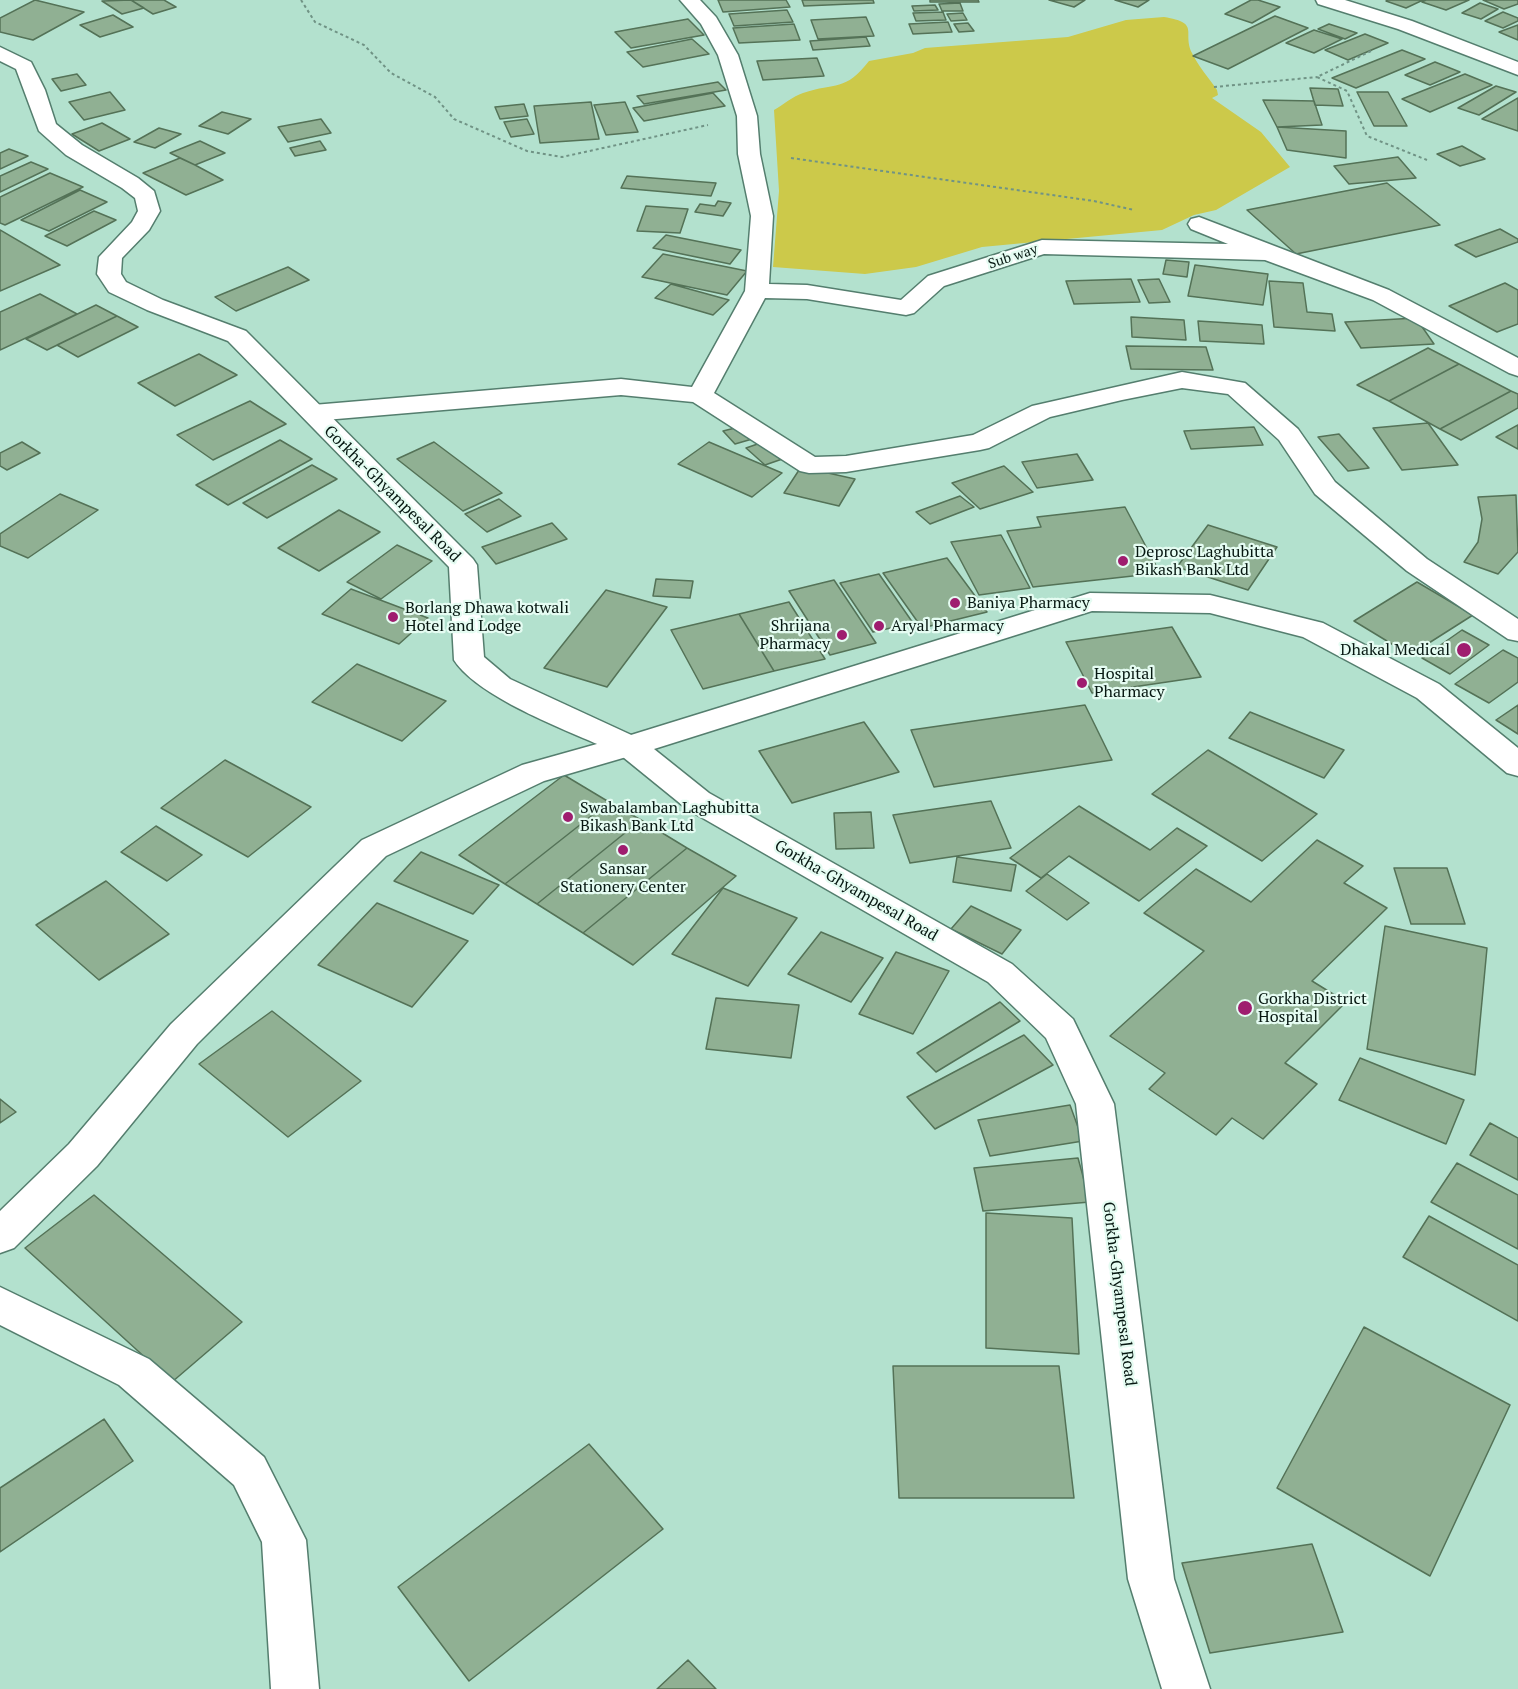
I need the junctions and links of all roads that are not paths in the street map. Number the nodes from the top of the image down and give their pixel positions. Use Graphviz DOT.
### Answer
graph roads {
  1 [pos="689,0"];
  2 [pos="1325,0"];
  3 [pos="0,53"];
  4 [pos="1518,69"];
  5 [pos="1199,224"];
  6 [pos="1268,253"];
  7 [pos="757,291"];
  8 [pos="1518,368"];
  9 [pos="700,395"];
  10 [pos="313,413"];
  11 [pos="1518,632"];
  12 [pos="629,746"];
  13 [pos="1518,765"];
  14 [pos="0,1236"];
  15 [pos="0,1305"];
  16 [pos="295,1689"];
  17 [pos="1186,1689"];
  1 -- 7 [label="street"];
  2 -- 4 [label="street"];
  3 -- 10 [label="street, Gorkha-Ghyampesal Road"];
  5 -- 6 [label="street"];
  6 -- 7 [label="street, Sub way"];
  6 -- 8 [label="street"];
  7 -- 9 [label="street"];
  9 -- 10 [label="street"];
  9 -- 11 [label="street"];
  10 -- 12 [label="street, Gorkha-Ghyampesal Road"];
  12 -- 13 [label="street"];
  12 -- 14 [label="street"];
  12 -- 17 [label="street, Gorkha-Ghyampesal Road"];
  15 -- 16 [label="street"];
}
